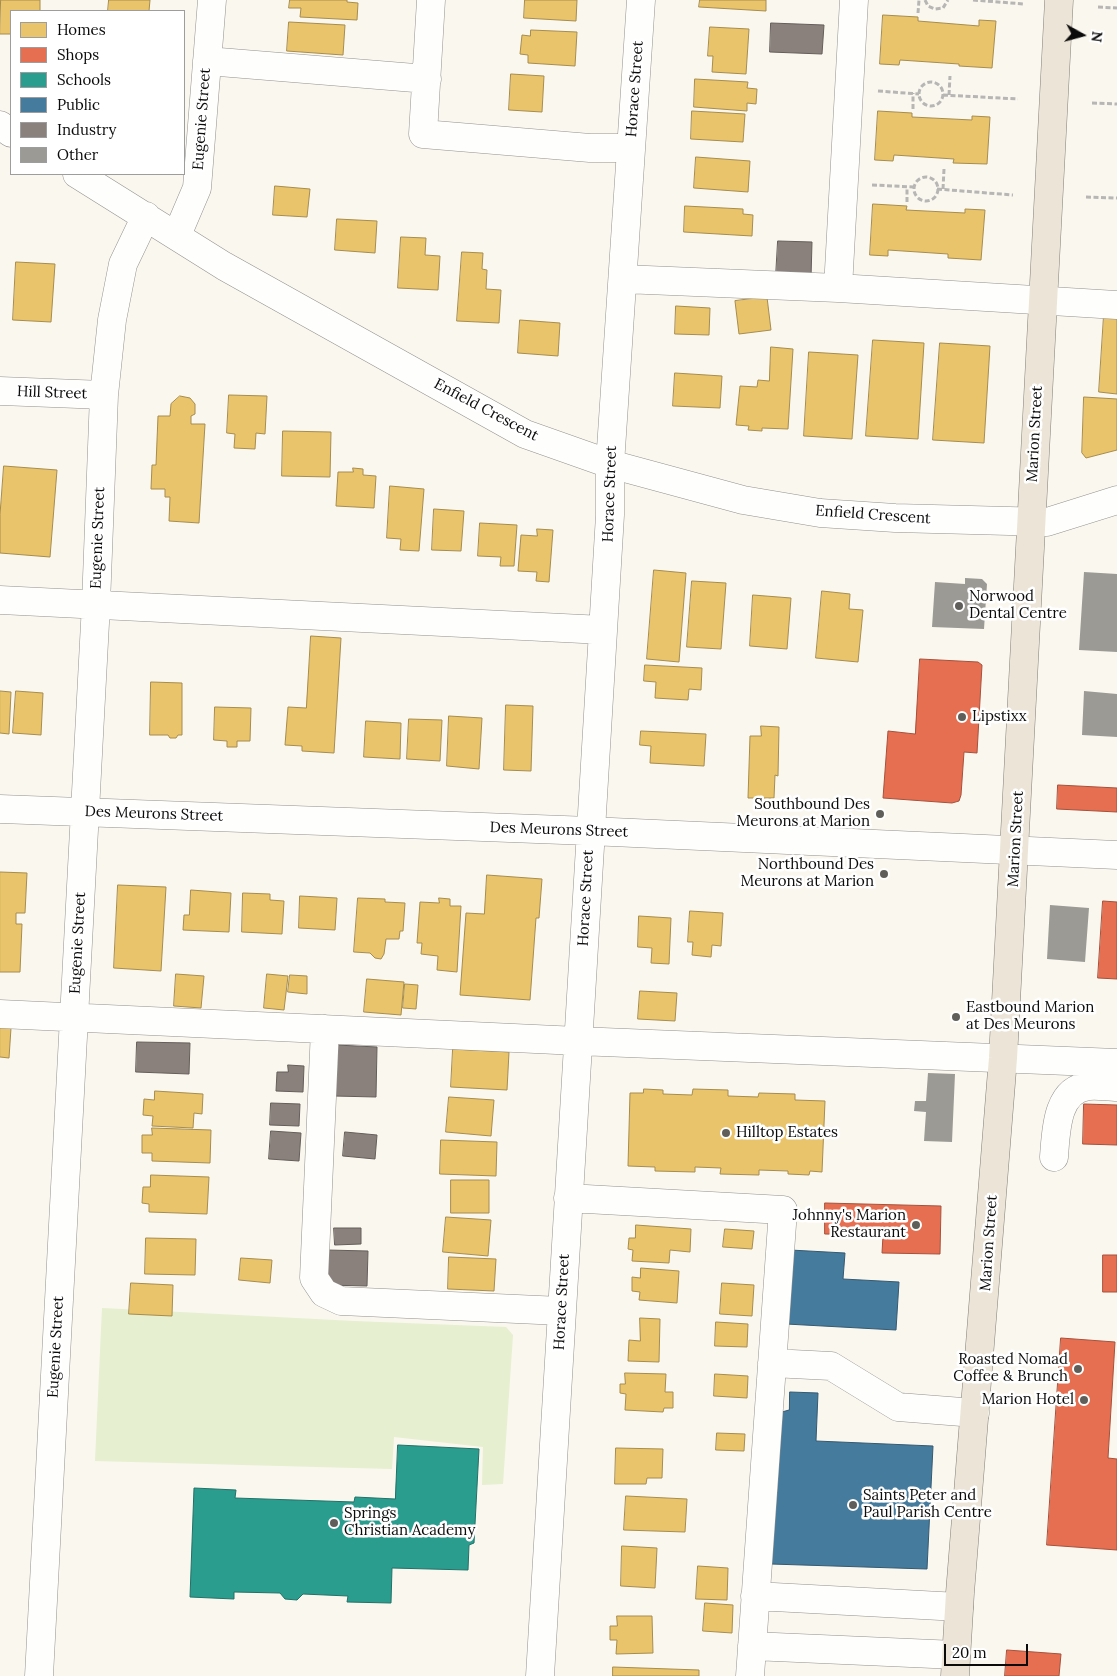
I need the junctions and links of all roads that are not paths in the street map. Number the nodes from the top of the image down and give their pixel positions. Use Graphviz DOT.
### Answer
graph roads {
  1 [pos="212,0"];
  2 [pos="431,0"];
  3 [pos="642,0"];
  4 [pos="854,0"];
  5 [pos="1059,0"];
  6 [pos="207,61"];
  7 [pos="426,78"];
  8 [pos="631,148"];
  9 [pos="79,175"];
  10 [pos="146,216"];
  11 [pos="177,235"];
  12 [pos="623,279"];
  13 [pos="838,288"];
  14 [pos="1042,301"];
  15 [pos="1117,305"];
  16 [pos="0,391"];
  17 [pos="104,395"];
  18 [pos="610,464"];
  19 [pos="1117,500"];
  20 [pos="1030,522"];
  21 [pos="0,600"];
  22 [pos="96,604"];
  23 [pos="603,630"];
  24 [pos="0,808"];
  25 [pos="85,812"];
  26 [pos="590,831"];
  27 [pos="1015,850"];
  28 [pos="1117,855"];
  29 [pos="0,1014"];
  30 [pos="74,1017"];
  31 [pos="325,1029"];
  32 [pos="578,1041"];
  33 [pos="1003,1058"];
  34 [pos="1117,1062"];
  35 [pos="1117,1087"];
  36 [pos="1054,1157"];
  37 [pos="568,1198"];
  38 [pos="561,1311"];
  39 [pos="772,1363"];
  40 [pos="975,1413"];
  41 [pos="755,1596"];
  42 [pos="959,1607"];
  43 [pos="752,1646"];
  44 [pos="956,1665"];
  45 [pos="39,1676"];
  46 [pos="540,1676"];
  47 [pos="750,1676"];
  1 -- 6 [label="street, Eugenie Street"];
  2 -- 7 [label="street"];
  3 -- 8 [label="street, Horace Street"];
  4 -- 13 [label="street"];
  5 -- 14 [label="main road, Marion Street"];
  6 -- 7 [label="street"];
  6 -- 11 [label="street, Eugenie Street"];
  7 -- 8 [label="street"];
  8 -- 12 [label="street, Horace Street"];
  9 -- 10 [label="street, Enfield Crescent"];
  10 -- 11 [label="street, Enfield Crescent"];
  10 -- 17 [label="street, Eugenie Street"];
  11 -- 18 [label="street, Enfield Crescent"];
  12 -- 13 [label="street"];
  12 -- 18 [label="street, Horace Street"];
  13 -- 14 [label="street"];
  14 -- 15 [label="street"];
  14 -- 20 [label="main road, Marion Street"];
  16 -- 17 [label="street, Hill Street"];
  17 -- 22 [label="street, Eugenie Street"];
  18 -- 20 [label="street, Enfield Crescent"];
  18 -- 23 [label="street, Horace Street"];
  19 -- 20 [label="street, Enfield Crescent"];
  20 -- 27 [label="main road, Marion Street"];
  21 -- 22 [label="street"];
  22 -- 23 [label="street"];
  22 -- 25 [label="street, Eugenie Street"];
  23 -- 26 [label="street, Horace Street"];
  24 -- 25 [label="street, Des Meurons Street"];
  25 -- 26 [label="street, Des Meurons Street"];
  25 -- 30 [label="street, Eugenie Street"];
  26 -- 27 [label="street, Des Meurons Street"];
  26 -- 32 [label="street, Horace Street"];
  27 -- 28 [label="street, Des Meurons Street"];
  27 -- 33 [label="main road, Marion Street"];
  29 -- 30 [label="street"];
  30 -- 31 [label="street"];
  30 -- 45 [label="street, Eugenie Street"];
  31 -- 32 [label="street"];
  31 -- 38 [label="street"];
  32 -- 33 [label="street"];
  32 -- 37 [label="street, Horace Street"];
  33 -- 34 [label="street"];
  33 -- 40 [label="main road, Marion Street"];
  35 -- 36 [label="street"];
  37 -- 38 [label="street, Horace Street"];
  37 -- 39 [label="street"];
  38 -- 46 [label="street, Horace Street"];
  39 -- 40 [label="street"];
  39 -- 41 [label="street"];
  40 -- 42 [label="main road, Marion Street"];
  41 -- 42 [label="street"];
  41 -- 43 [label="street"];
  42 -- 44 [label="main road, Marion Street"];
  43 -- 44 [label="street"];
  43 -- 47 [label="street"];
}
